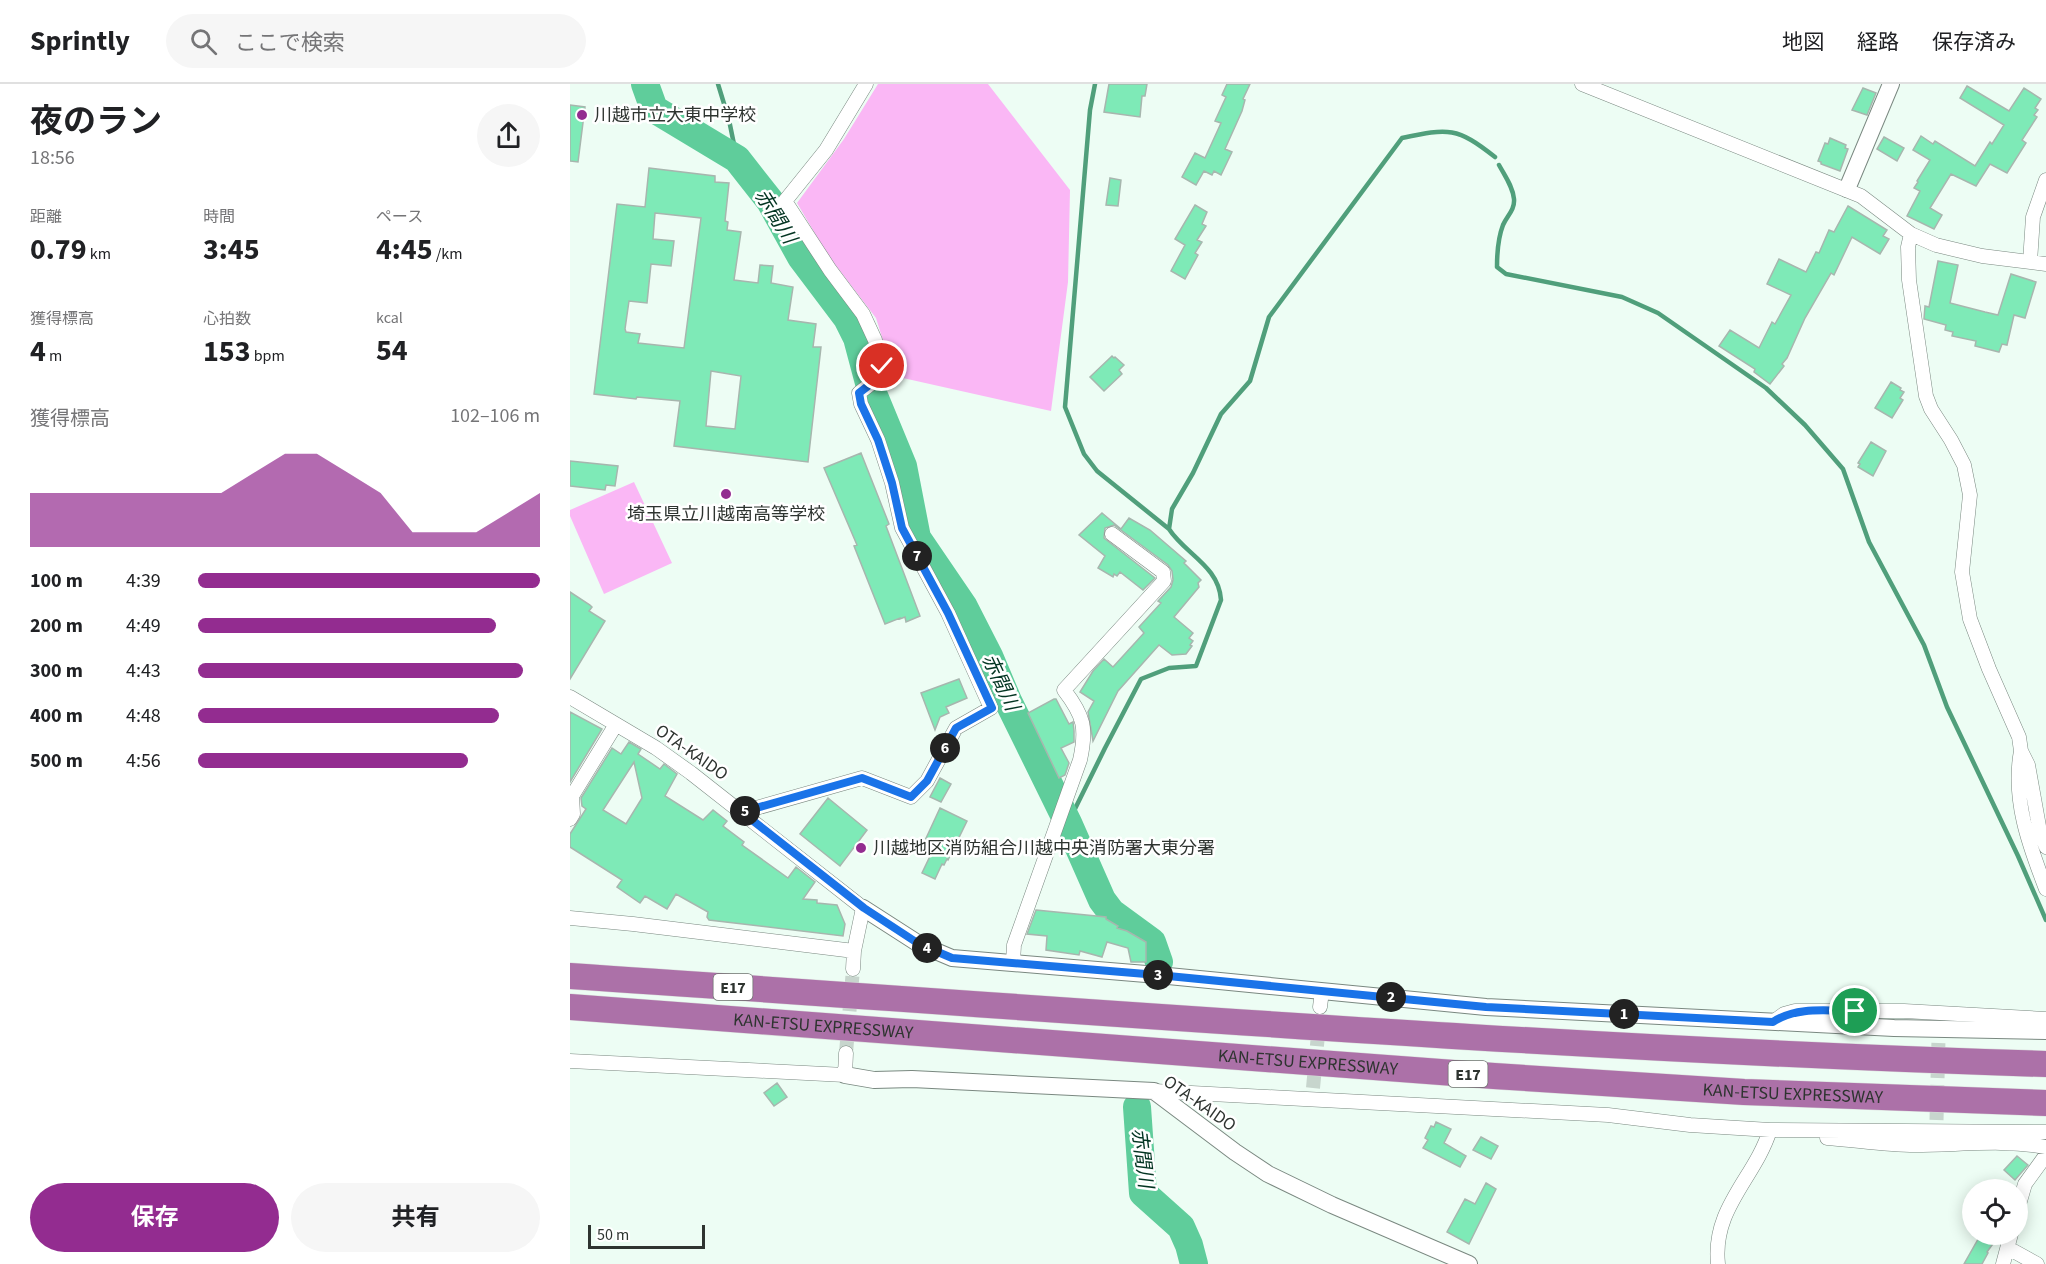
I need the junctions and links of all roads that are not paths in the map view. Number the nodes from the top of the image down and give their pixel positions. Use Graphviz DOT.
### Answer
graph roads {
  1 [pos="866,84"];
  2 [pos="1582,84"];
  3 [pos="1890,84"];
  4 [pos="2046,180"];
  5 [pos="1847,189"];
  6 [pos="1911,234"];
  7 [pos="2030,262"];
  8 [pos="2046,264"];
  9 [pos="1112,534"];
  10 [pos="570,697"];
  11 [pos="615,726"];
  12 [pos="2021,751"];
  13 [pos="742,812"];
  14 [pos="570,819"];
  15 [pos="2046,847"];
  16 [pos="2046,889"];
  17 [pos="864,908"];
  18 [pos="570,918"];
  19 [pos="854,951"];
  20 [pos="1012,962"];
  21 [pos="853,969"];
  22 [pos="570,976"];
  23 [pos="570,1007"];
  24 [pos="2046,1019"];
  25 [pos="1773,1022"];
  26 [pos="2046,1031"];
  27 [pos="846,1053"];
  28 [pos="570,1061"];
  29 [pos="2046,1064"];
  30 [pos="845,1075"];
  31 [pos="1154,1091"];
  32 [pos="2046,1103"];
  33 [pos="1774,1130"];
  34 [pos="2046,1132"];
  35 [pos="2046,1147"];
  36 [pos="2046,1155"];
  37 [pos="2028,1180"];
  38 [pos="2009,1245"];
  39 [pos="2015,1245"];
  40 [pos="1469,1264"];
  41 [pos="1718,1264"];
  42 [pos="2003,1264"];
  43 [pos="2037,1264"];
  1 -- 13 [label="street"];
  2 -- 5 [label="street"];
  3 -- 5 [label="street"];
  4 -- 7 [label="street"];
  5 -- 6 [label="street"];
  6 -- 7 [label="street"];
  6 -- 12 [label="street"];
  7 -- 8 [label="street"];
  9 -- 20 [label="street"];
  10 -- 11 [label="street, OTA-KAIDO"];
  11 -- 13 [label="street, OTA-KAIDO"];
  11 -- 14 [label="street"];
  12 -- 15 [label="street"];
  12 -- 16 [label="street"];
  13 -- 17 [label="street, OTA-KAIDO"];
  17 -- 19 [label="street"];
  17 -- 20 [label="street"];
  18 -- 19 [label="street"];
  19 -- 21 [label="street"];
  20 -- 25 [label="street"];
  22 -- 29 [label="highway, KAN-ETSU EXPRESSWAY / E17"];
  23 -- 32 [label="highway, KAN-ETSU EXPRESSWAY / E17"];
  24 -- 25 [label="street"];
  25 -- 26 [label="street"];
  27 -- 30 [label="street"];
  28 -- 30 [label="street"];
  30 -- 31 [label="street, OTA-KAIDO"];
  31 -- 33 [label="street"];
  31 -- 40 [label="street, OTA-KAIDO"];
  33 -- 34 [label="street"];
  33 -- 35 [label="street"];
  33 -- 41 [label="street"];
  36 -- 37 [label="street"];
  38 -- 42 [label="street"];
  39 -- 43 [label="street"];
}
